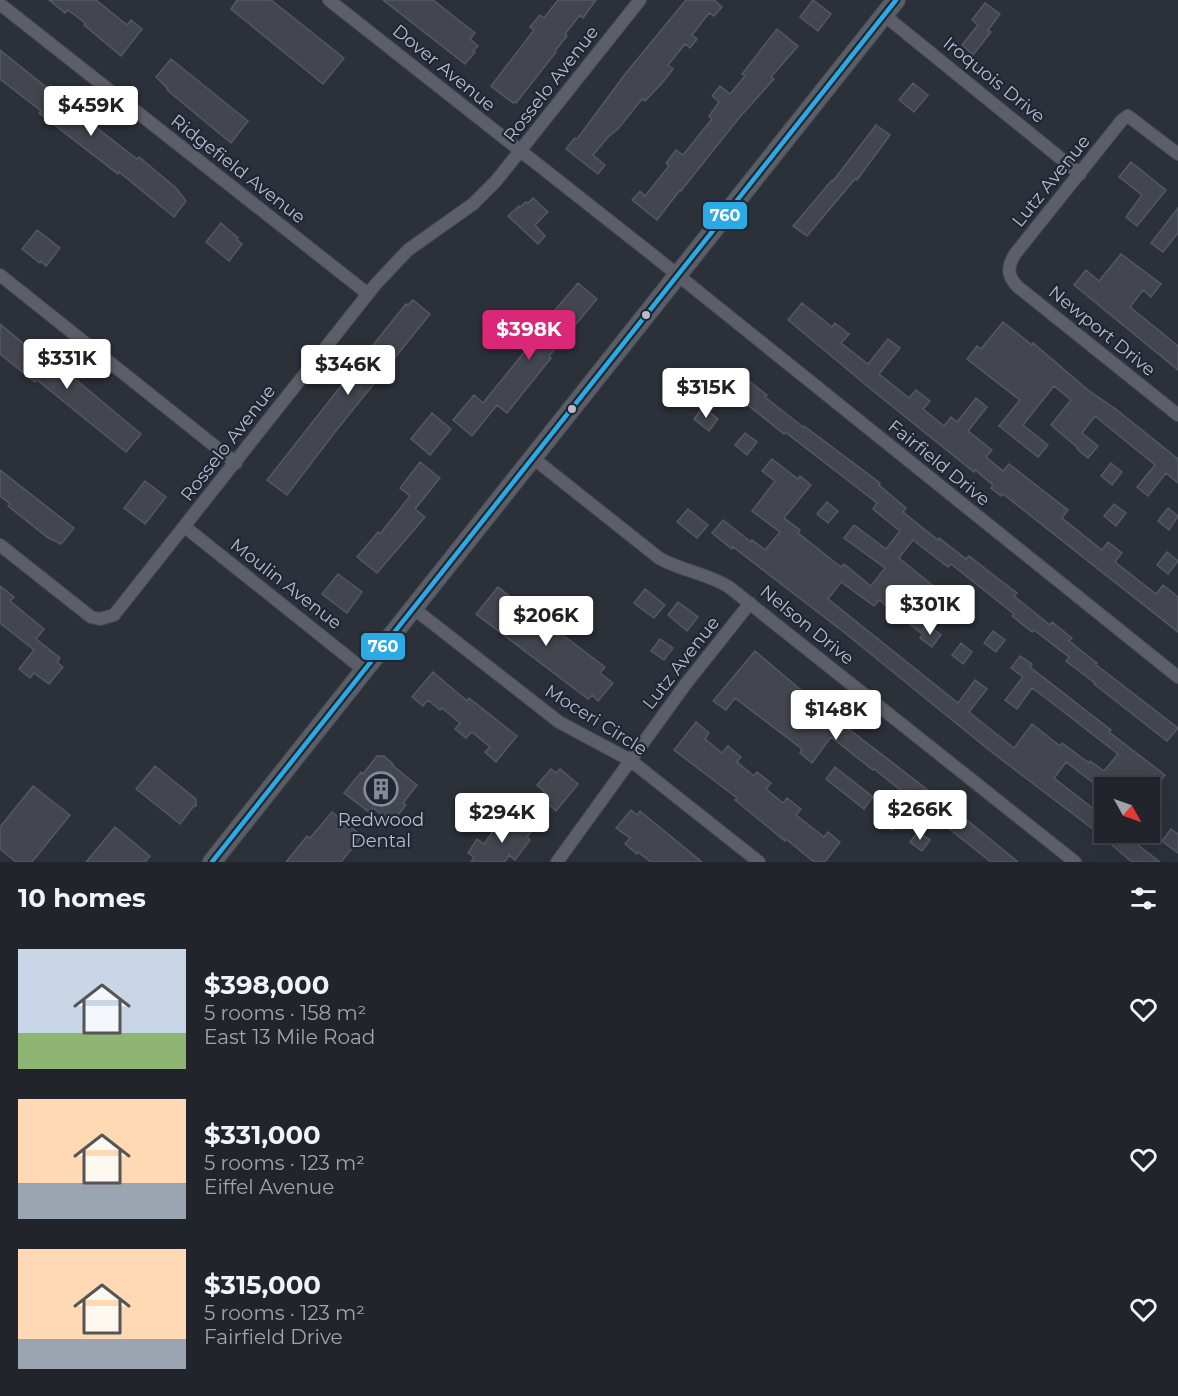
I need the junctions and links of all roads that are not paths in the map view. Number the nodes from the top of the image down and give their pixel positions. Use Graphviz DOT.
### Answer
graph roads {
  1 [pos="329,0"];
  2 [pos="640,0"];
  3 [pos="896,0"];
  4 [pos="0,4"];
  5 [pos="884,15"];
  6 [pos="520,152"];
  7 [pos="1178,154"];
  8 [pos="1080,174"];
  9 [pos="1008,271"];
  10 [pos="0,275"];
  11 [pos="678,276"];
  12 [pos="368,294"];
  13 [pos="1178,415"];
  14 [pos="533,458"];
  15 [pos="236,463"];
  16 [pos="185,527"];
  17 [pos="0,545"];
  18 [pos="750,603"];
  19 [pos="413,608"];
  20 [pos="364,670"];
  21 [pos="1178,677"];
  22 [pos="630,760"];
  23 [pos="212,862"];
  24 [pos="557,862"];
  25 [pos="759,862"];
  26 [pos="1075,862"];
  1 -- 6 [label="street, Dover Avenue"];
  2 -- 6 [label="street, Rosselo Avenue"];
  3 -- 5 [label="main road"];
  4 -- 12 [label="street, Ridgefield Avenue"];
  5 -- 8 [label="street, Iroquois Drive"];
  5 -- 11 [label="main road"];
  6 -- 11 [label="street, Dover Avenue"];
  6 -- 12 [label="street, Rosselo Avenue"];
  7 -- 8 [label="street, Lutz Avenue"];
  8 -- 9 [label="street, Lutz Avenue"];
  9 -- 13 [label="street, Newport Drive"];
  10 -- 15 [label="street"];
  11 -- 14 [label="main road"];
  11 -- 21 [label="street, Fairfield Drive"];
  12 -- 15 [label="street, Rosselo Avenue"];
  14 -- 18 [label="street, Nelson Drive"];
  14 -- 19 [label="main road"];
  15 -- 16 [label="street, Rosselo Avenue"];
  16 -- 17 [label="street, Rosselo Avenue"];
  16 -- 20 [label="street, Moulin Avenue"];
  18 -- 22 [label="street, Lutz Avenue"];
  18 -- 26 [label="street, Nelson Drive"];
  19 -- 20 [label="main road"];
  19 -- 22 [label="street, Moceri Circle"];
  20 -- 23 [label="main road"];
  22 -- 24 [label="street, Lutz Avenue"];
  22 -- 25 [label="street, Moceri Circle"];
}
